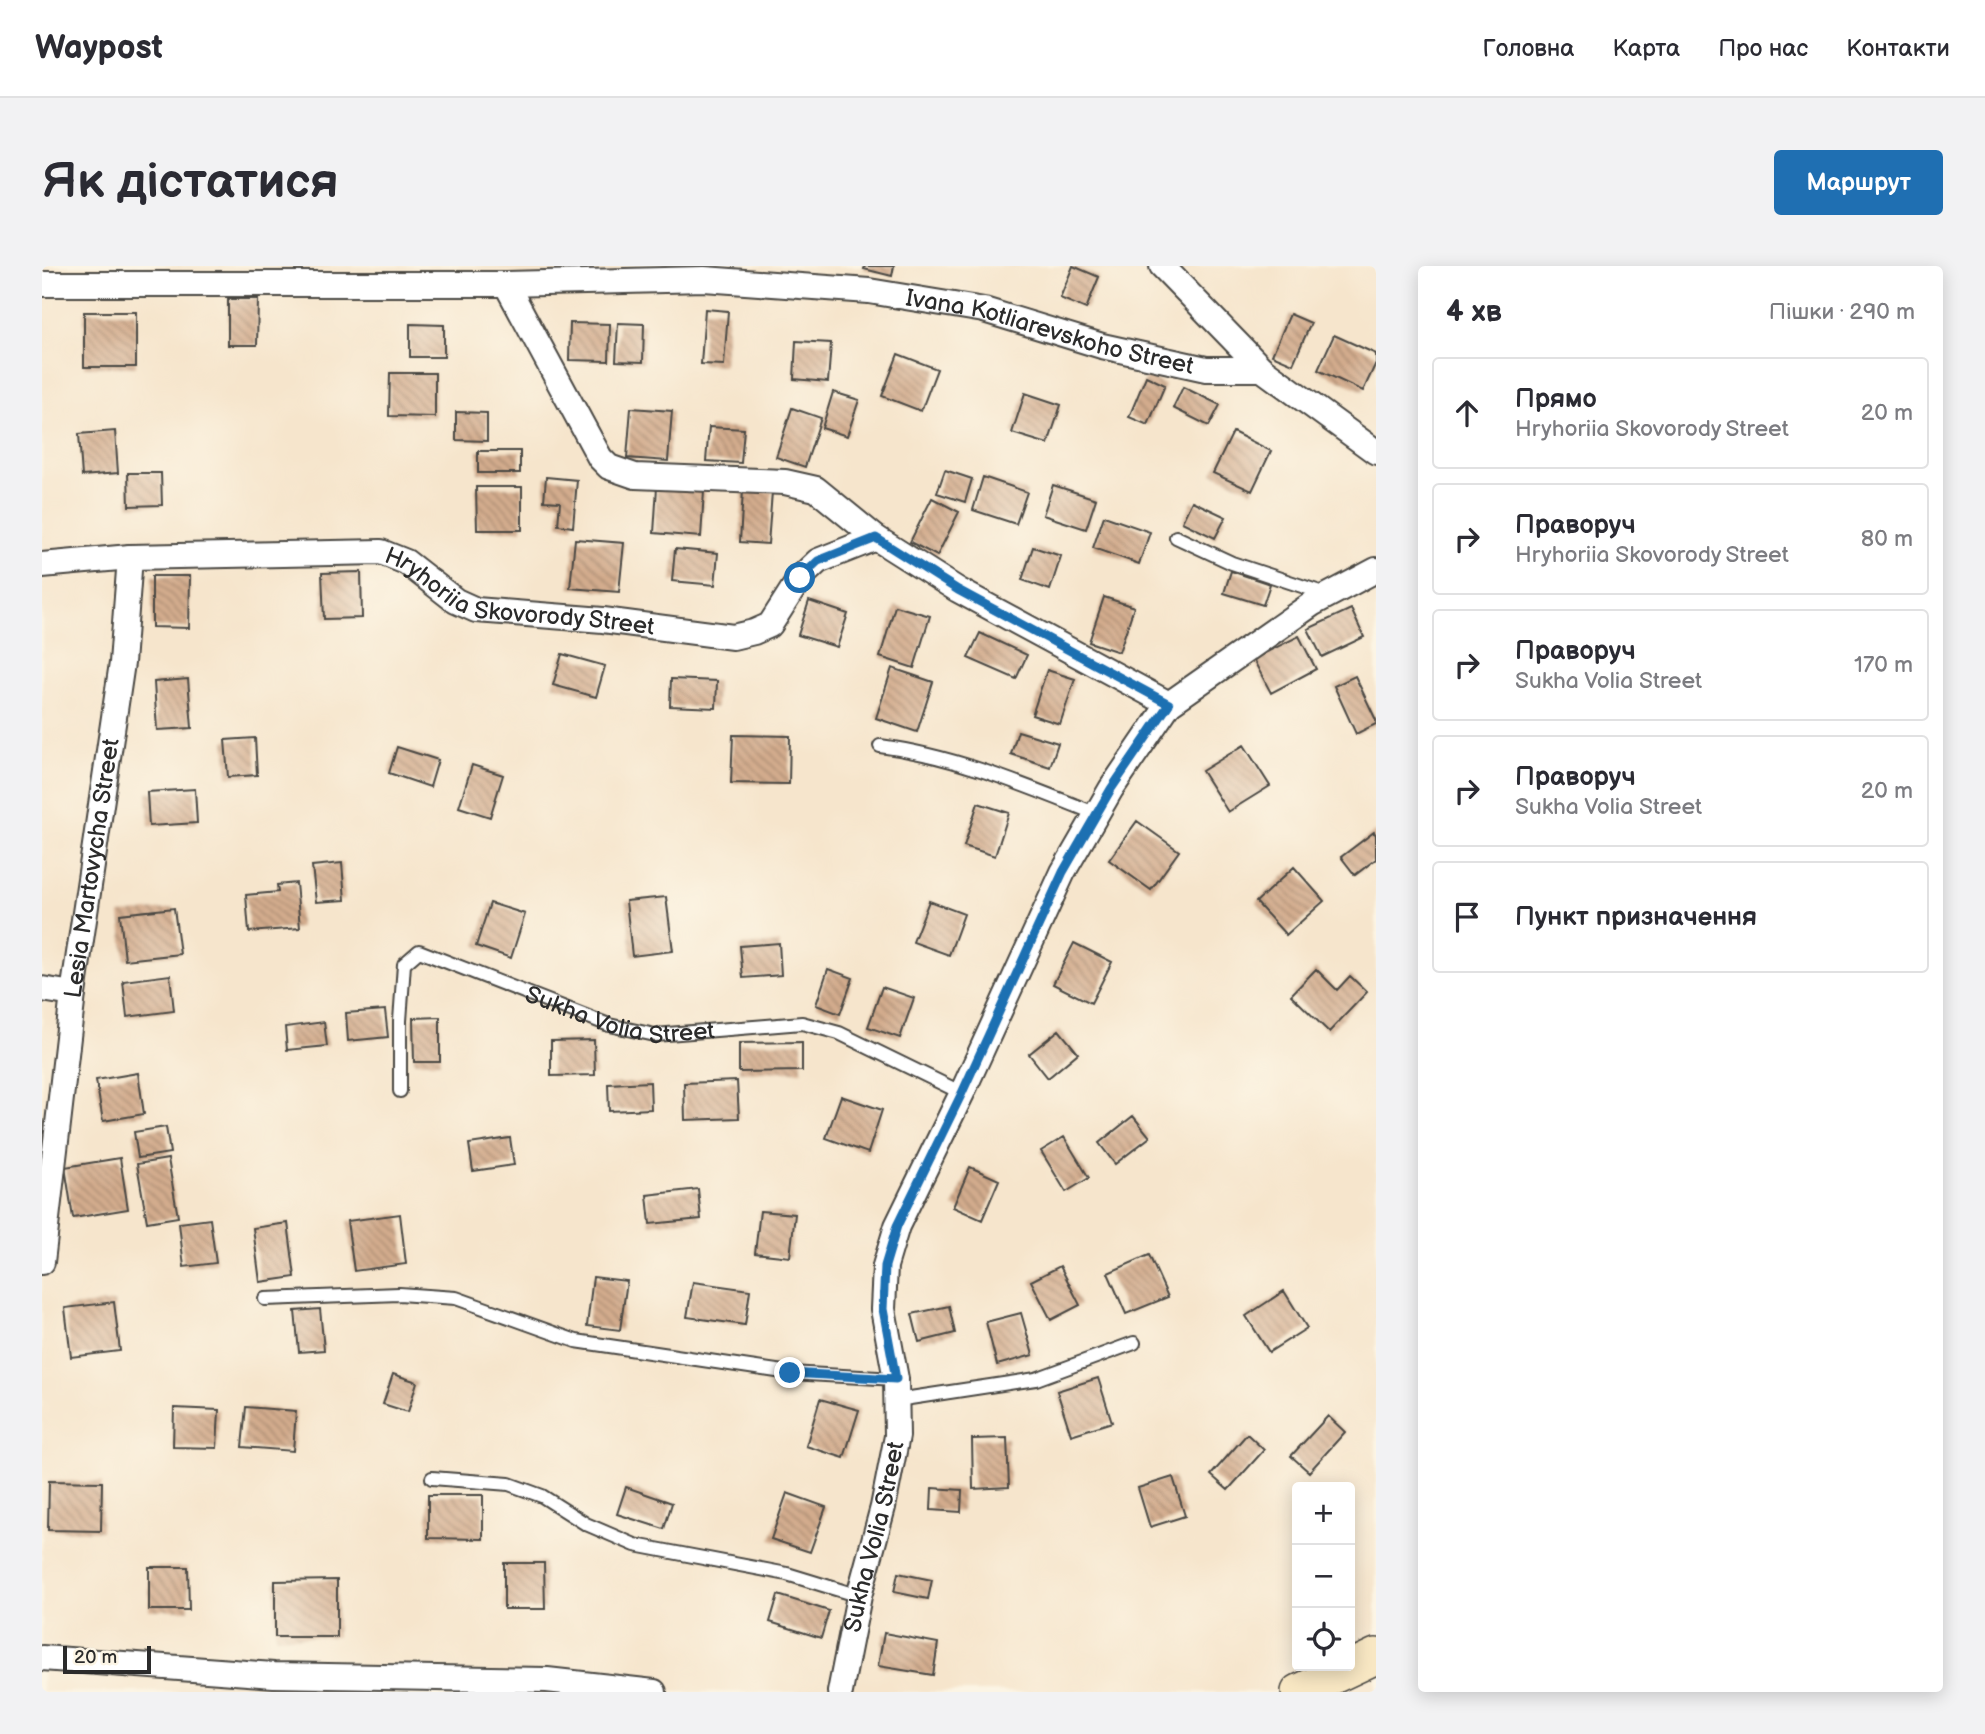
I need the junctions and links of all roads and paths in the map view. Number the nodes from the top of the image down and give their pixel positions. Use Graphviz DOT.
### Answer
graph roads {
  1 [pos="1162,266"];
  2 [pos="42,284"];
  3 [pos="506,284"];
  4 [pos="1262,369"];
  5 [pos="1376,452"];
  6 [pos="1176,537"];
  7 [pos="876,538"];
  8 [pos="130,557"];
  9 [pos="42,565"];
  10 [pos="1376,570"];
  11 [pos="1328,595"];
  12 [pos="1169,704"];
  13 [pos="880,747"];
  14 [pos="1097,814"];
  15 [pos="42,989"];
  16 [pos="73,994"];
  17 [pos="400,1091"];
  18 [pos="962,1093"];
  19 [pos="42,1262"];
  20 [pos="265,1299"];
  21 [pos="1133,1343"];
  22 [pos="897,1390"];
  23 [pos="432,1478"];
  24 [pos="859,1596"];
  25 [pos="1376,1656"];
  26 [pos="42,1658"];
  27 [pos="654,1692"];
  28 [pos="841,1692"];
  29 [pos="1299,1692"];
  1 -- 4 [label="street"];
  2 -- 3 [label="street, Ivana Kotliarevskoho Street"];
  3 -- 4 [label="street, Ivana Kotliarevskoho Street"];
  3 -- 7 [label="street"];
  4 -- 5 [label="street"];
  6 -- 11 [label="lane"];
  7 -- 8 [label="street, Hryhoriia Skovorody Street"];
  7 -- 12 [label="street"];
  8 -- 9 [label="street, Hryhoriia Skovorody Street"];
  8 -- 16 [label="street, Lesia Martovycha Street"];
  10 -- 11 [label="street, Sukha Volia Street"];
  11 -- 12 [label="street, Sukha Volia Street"];
  12 -- 14 [label="street, Sukha Volia Street"];
  13 -- 14 [label="lane"];
  14 -- 18 [label="street, Sukha Volia Street"];
  15 -- 16 [label="street"];
  16 -- 19 [label="street, Lesia Martovycha Street"];
  17 -- 18 [label="lane, Sukha Volia Street"];
  18 -- 22 [label="street, Sukha Volia Street"];
  20 -- 22 [label="lane"];
  21 -- 22 [label="lane"];
  22 -- 24 [label="street, Sukha Volia Street"];
  23 -- 24 [label="lane"];
  24 -- 28 [label="street, Sukha Volia Street"];
  25 -- 29 [label="street"];
  26 -- 27 [label="street"];
}
